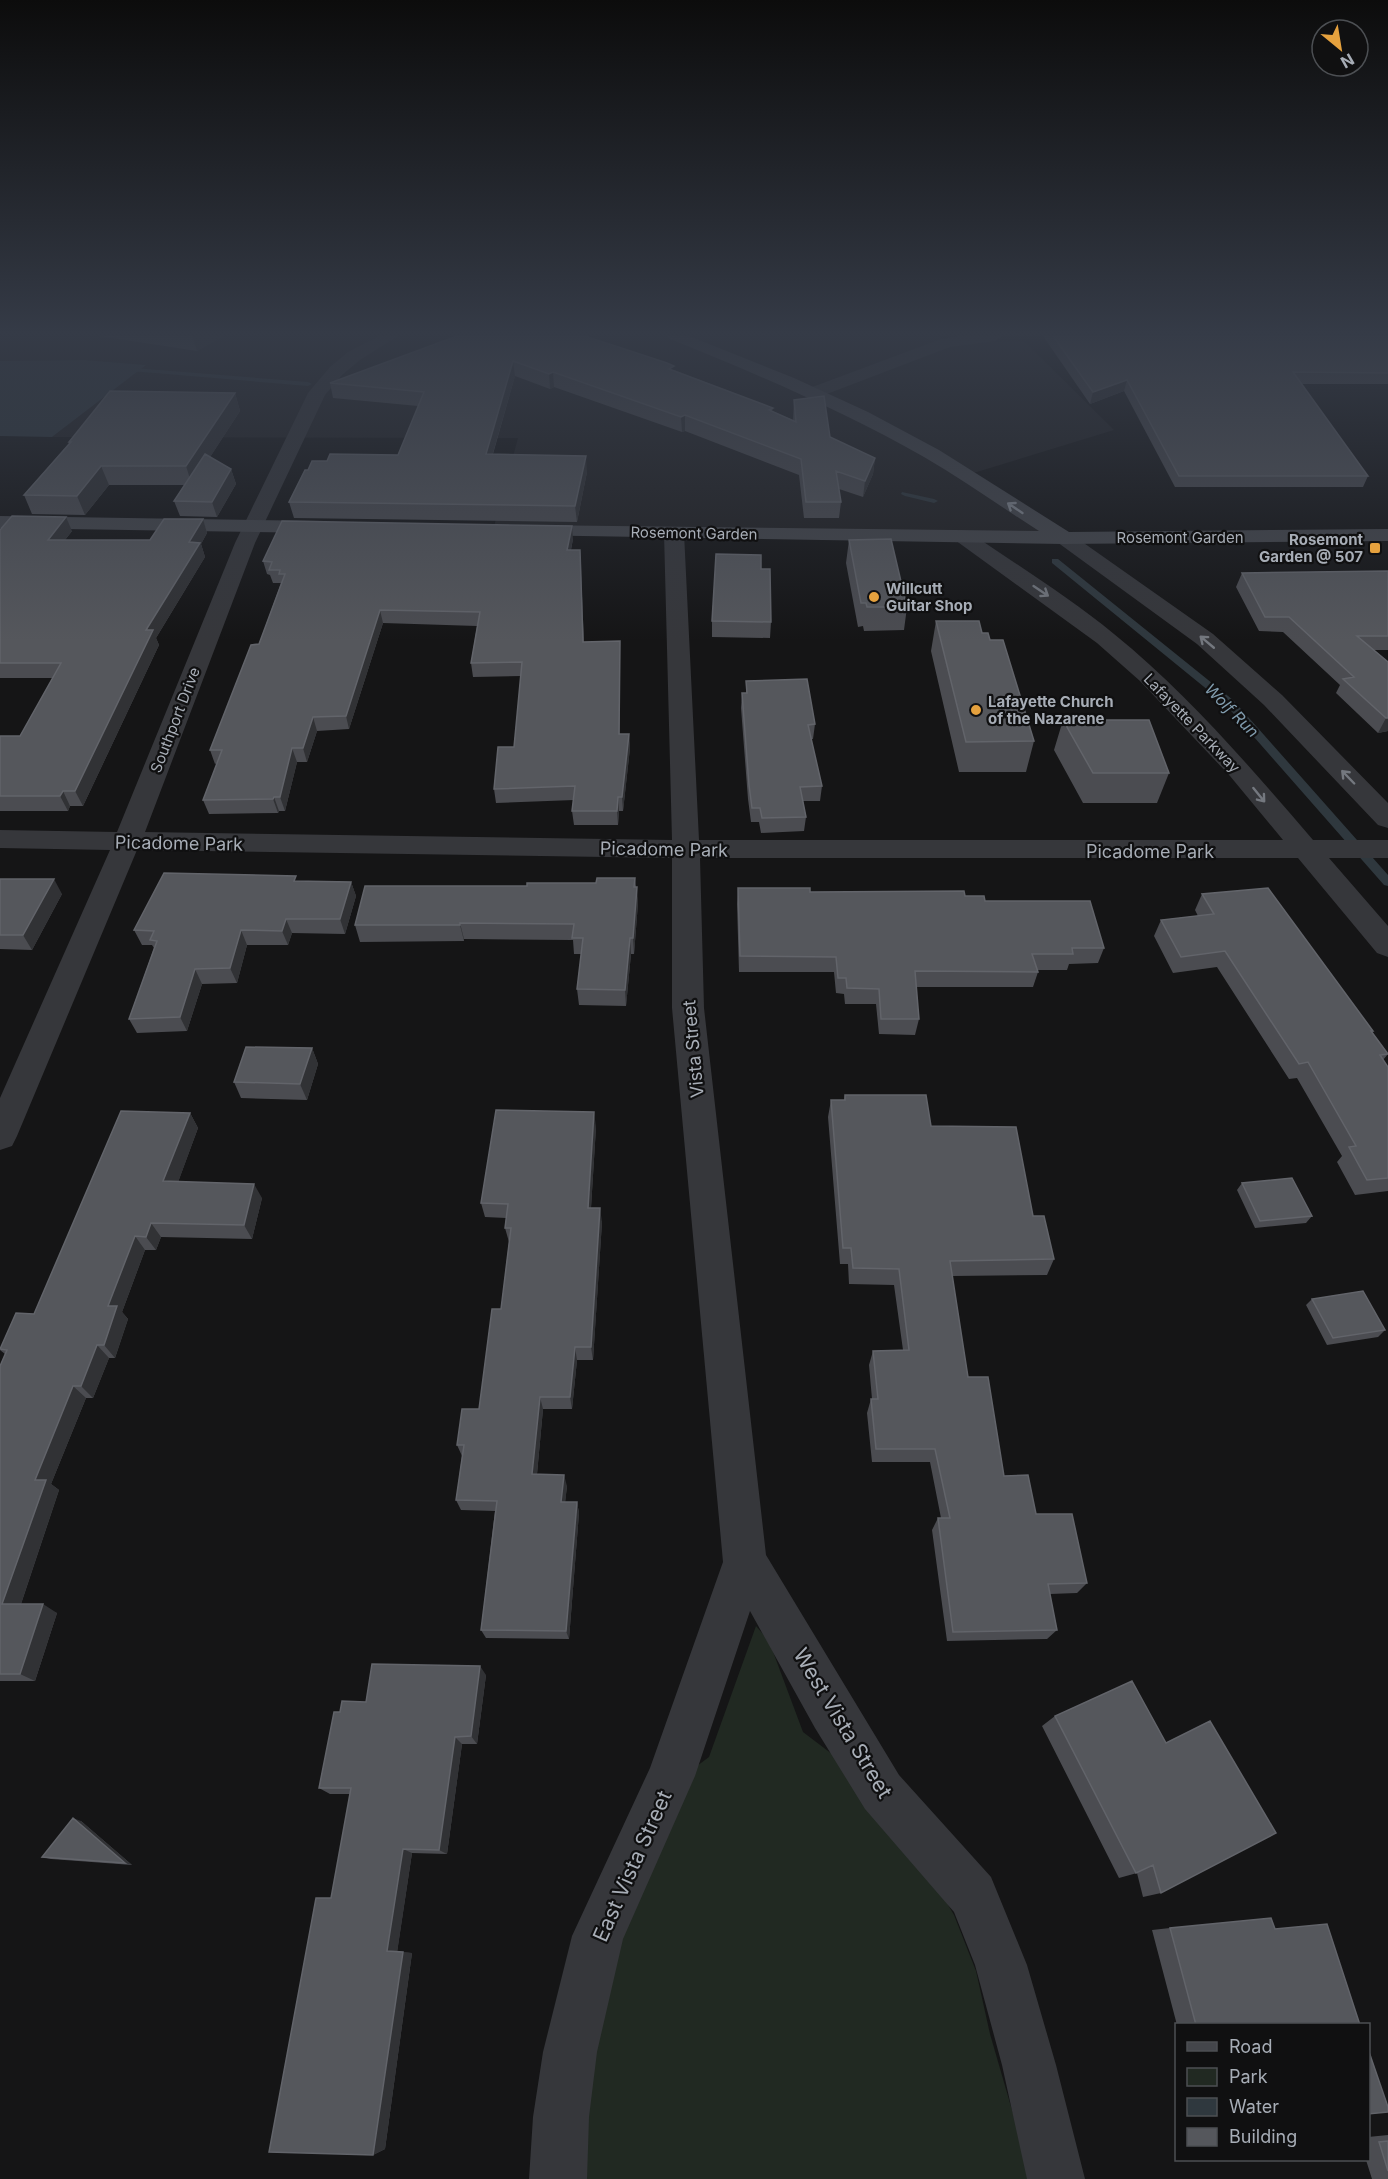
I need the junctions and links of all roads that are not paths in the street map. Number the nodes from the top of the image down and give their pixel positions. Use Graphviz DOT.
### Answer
graph roads {
  1 [pos="295,438"];
  2 [pos="900,438"];
  3 [pos="967,475"];
  4 [pos="0,522"];
  5 [pos="253,526"];
  6 [pos="340,527"];
  7 [pos="505,530"];
  8 [pos="674,533"];
  9 [pos="1388,535"];
  10 [pos="962,536"];
  11 [pos="1064,538"];
  12 [pos="1388,819"];
  13 [pos="0,839"];
  14 [pos="127,843"];
  15 [pos="686,849"];
  16 [pos="1388,849"];
  17 [pos="1318,851"];
  18 [pos="1388,946"];
  19 [pos="0,1136"];
  20 [pos="745,1562"];
  21 [pos="558,2179"];
  22 [pos="1056,2179"];
  1 -- 5 [label="street, Southport Drive"];
  2 -- 3 [label="main road"];
  3 -- 10 [label="main road"];
  11 -- 3 [label="main road, one-way"];
  4 -- 5 [label="main road"];
  5 -- 6 [label="main road"];
  5 -- 14 [label="street, Southport Drive"];
  7 -- 8 [label="main road, Rosemont Garden"];
  8 -- 10 [label="main road, Rosemont Garden"];
  8 -- 15 [label="street, Vista Street"];
  9 -- 11 [label="main road, Rosemont Garden"];
  10 -- 11 [label="main road, Rosemont Garden"];
  10 -- 17 [label="street, Lafayette Parkway, one-way"];
  12 -- 11 [label="street, one-way"];
  13 -- 14 [label="street, Picadome Park"];
  14 -- 15 [label="street, Picadome Park"];
  14 -- 19 [label="street, Southport Drive"];
  15 -- 17 [label="street, Picadome Park"];
  15 -- 20 [label="street, Vista Street"];
  16 -- 17 [label="street, Picadome Park"];
  17 -- 18 [label="street, Lafayette Parkway"];
  20 -- 21 [label="street, East Vista Street"];
  20 -- 22 [label="street, West Vista Street"];
}
